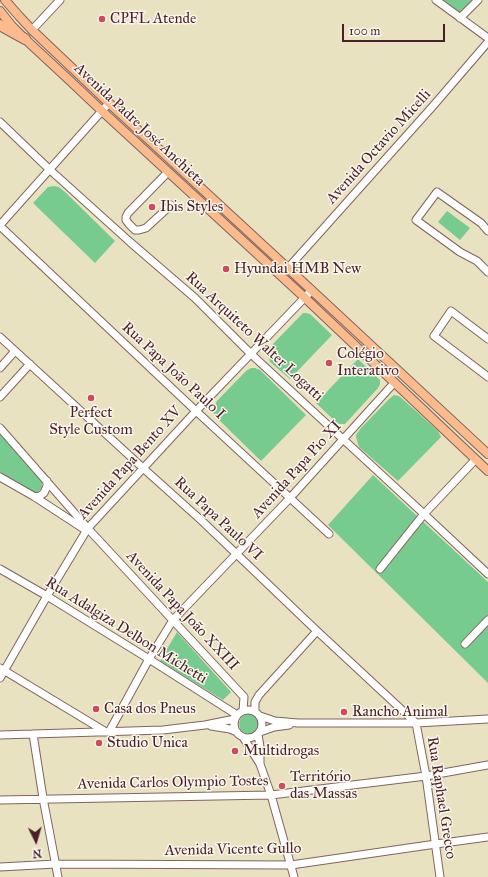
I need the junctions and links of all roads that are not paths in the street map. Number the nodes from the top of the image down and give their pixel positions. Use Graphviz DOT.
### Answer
graph roads {
  1 [pos="5,0"];
  2 [pos="60,0"];
  3 [pos="436,0"];
  4 [pos="478,0"];
  5 [pos="0,11"];
  6 [pos="460,18"];
  7 [pos="0,25"];
  8 [pos="32,30"];
  9 [pos="488,38"];
  10 [pos="25,39"];
  11 [pos="488,42"];
  12 [pos="109,103"];
  13 [pos="102,111"];
  14 [pos="0,122"];
  15 [pos="49,169"];
  16 [pos="168,172"];
  17 [pos="171,205"];
  18 [pos="0,226"];
  19 [pos="488,231"];
  20 [pos="288,268"];
  21 [pos="488,272"];
  22 [pos="312,290"];
  23 [pos="304,297"];
  24 [pos="0,337"];
  25 [pos="488,339"];
  26 [pos="15,351"];
  27 [pos="251,354"];
  28 [pos="30,364"];
  29 [pos="0,368"];
  30 [pos="488,376"];
  31 [pos="394,383"];
  32 [pos="0,397"];
  33 [pos="196,411"];
  34 [pos="0,428"];
  35 [pos="343,439"];
  36 [pos="488,454"];
  37 [pos="475,460"];
  38 [pos="143,468"];
  39 [pos="488,471"];
  40 [pos="0,477"];
  41 [pos="47,481"];
  42 [pos="35,497"];
  43 [pos="290,498"];
  44 [pos="424,514"];
  45 [pos="89,530"];
  46 [pos="329,534"];
  47 [pos="237,554"];
  48 [pos="0,569"];
  49 [pos="380,569"];
  50 [pos="488,574"];
  51 [pos="47,596"];
  52 [pos="173,620"];
  53 [pos="488,620"];
  54 [pos="317,631"];
  55 [pos="465,644"];
  56 [pos="149,659"];
  57 [pos="2,669"];
  58 [pos="0,678"];
  59 [pos="258,714"];
  60 [pos="238,715"];
  61 [pos="488,719"];
  62 [pos="298,723"];
  63 [pos="416,723"];
  64 [pos="205,725"];
  65 [pos="107,732"];
  66 [pos="259,733"];
  67 [pos="33,734"];
  68 [pos="0,735"];
  69 [pos="240,735"];
  70 [pos="260,764"];
  71 [pos="488,765"];
  72 [pos="426,776"];
  73 [pos="272,795"];
  74 [pos="43,798"];
  75 [pos="0,800"];
  76 [pos="488,837"];
  77 [pos="436,844"];
  78 [pos="56,864"];
  79 [pos="291,865"];
  80 [pos="0,867"];
  81 [pos="58,877"];
  82 [pos="294,877"];
  83 [pos="440,877"];
  1 -- 8 [label="main road, Avenida Padre José Anchieta"];
  2 -- 8 [label="street"];
  3 -- 6 [label="street"];
  4 -- 6 [label="street"];
  5 -- 10 [label="main road, Avenida Padre José Anchieta"];
  6 -- 9 [label="street"];
  7 -- 10 [label="highway"];
  8 -- 12 [label="main road, Avenida Padre José Anchieta"];
  10 -- 13 [label="main road, Avenida Padre José Anchieta"];
  11 -- 20 [label="street, Avenida Octavio Micelli"];
  12 -- 13 [label="street"];
  12 -- 20 [label="main road, Avenida Padre José Anchieta"];
  13 -- 15 [label="street"];
  13 -- 16 [label="main road, Avenida Padre José Anchieta"];
  14 -- 15 [label="street, Rua Arquiteto Walter Logatti"];
  15 -- 18 [label="street"];
  15 -- 27 [label="street, Rua Arquiteto Walter Logatti"];
  16 -- 17 [label="street"];
  16 -- 23 [label="main road, Avenida Padre José Anchieta"];
  18 -- 33 [label="street, Rua Papa João Paulo I"];
  19 -- 21 [label="street"];
  20 -- 22 [label="main road, Avenida Padre José Anchieta"];
  22 -- 23 [label="street, Avenida Papa Bento XV"];
  22 -- 36 [label="main road, Avenida Padre José Anchieta"];
  23 -- 27 [label="street, Avenida Papa Bento XV"];
  23 -- 31 [label="main road, Avenida Padre José Anchieta"];
  24 -- 26 [label="street, Rua Papa Paulo VI"];
  25 -- 30 [label="street"];
  26 -- 28 [label="street, Rua Papa Paulo VI"];
  26 -- 29 [label="street"];
  27 -- 33 [label="street, Avenida Papa Bento XV"];
  27 -- 35 [label="street, Rua Arquiteto Walter Logatti"];
  28 -- 32 [label="street"];
  28 -- 38 [label="street, Rua Papa Paulo VI"];
  31 -- 35 [label="street, Avenida Papa Pio XI"];
  31 -- 37 [label="main road, Avenida Padre José Anchieta"];
  33 -- 38 [label="street, Avenida Papa Bento XV"];
  33 -- 43 [label="street, Rua Papa João Paulo I"];
  34 -- 41 [label="street, Avenida Papa João XXIII"];
  35 -- 43 [label="street, Avenida Papa Pio XI"];
  35 -- 44 [label="street, Rua Arquiteto Walter Logatti"];
  37 -- 39 [label="main road, Avenida Padre José Anchieta"];
  37 -- 44 [label="street"];
  38 -- 45 [label="street, Avenida Papa Bento XV"];
  38 -- 47 [label="street, Rua Papa Paulo VI"];
  40 -- 42 [label="street"];
  41 -- 42 [label="street"];
  41 -- 45 [label="street, Avenida Papa João XXIII"];
  42 -- 45 [label="street"];
  43 -- 46 [label="street, Rua Papa João Paulo I"];
  43 -- 47 [label="street, Avenida Papa Pio XI"];
  44 -- 49 [label="street"];
  44 -- 50 [label="street, Rua Arquiteto Walter Logatti"];
  45 -- 51 [label="street, Avenida Papa Bento XV"];
  45 -- 52 [label="street, Avenida Papa João XXIII"];
  47 -- 52 [label="street, Avenida Papa Pio XI"];
  47 -- 54 [label="street, Rua Papa Paulo VI"];
  48 -- 51 [label="street, Rua Adalgiza Delbon Michetti"];
  51 -- 56 [label="street, Rua Adalgiza Delbon Michetti"];
  51 -- 57 [label="street, Avenida Papa Bento XV"];
  52 -- 56 [label="street, Avenida Papa Pio XI"];
  52 -- 60 [label="street, Avenida Papa João XXIII"];
  53 -- 55 [label="street"];
  54 -- 59 [label="street"];
  54 -- 63 [label="street, Rua Papa Paulo VI"];
  56 -- 60 [label="street, Rua Adalgiza Delbon Michetti"];
  56 -- 65 [label="street, Avenida Papa Pio XI"];
  57 -- 58 [label="street, Avenida Papa Bento XV"];
  57 -- 65 [label="street"];
  59 -- 60 [label="street"];
  59 -- 62 [label="street"];
  59 -- 66 [label="street"];
  60 -- 64 [label="street"];
  60 -- 69 [label="street"];
  61 -- 63 [label="street"];
  62 -- 63 [label="street"];
  62 -- 66 [label="street"];
  63 -- 72 [label="street, Rua Raphael Grecco"];
  64 -- 65 [label="street"];
  64 -- 69 [label="street"];
  65 -- 67 [label="street"];
  66 -- 69 [label="street"];
  66 -- 70 [label="street"];
  67 -- 68 [label="street"];
  67 -- 74 [label="street"];
  69 -- 70 [label="street"];
  70 -- 73 [label="street"];
  71 -- 72 [label="street, Avenida Carlos Olympio Tostes"];
  72 -- 73 [label="street, Avenida Carlos Olympio Tostes"];
  72 -- 77 [label="street, Rua Raphael Grecco"];
  73 -- 74 [label="street, Avenida Carlos Olympio Tostes"];
  73 -- 79 [label="street"];
  74 -- 75 [label="street, Avenida Carlos Olympio Tostes"];
  74 -- 78 [label="street"];
  76 -- 77 [label="street, Avenida Vicente Gullo"];
  77 -- 79 [label="street, Avenida Vicente Gullo"];
  77 -- 83 [label="street, Rua Raphael Grecco"];
  78 -- 79 [label="street, Avenida Vicente Gullo"];
  78 -- 80 [label="street, Avenida Vicente Gullo"];
  78 -- 81 [label="street"];
  79 -- 82 [label="street"];
}
